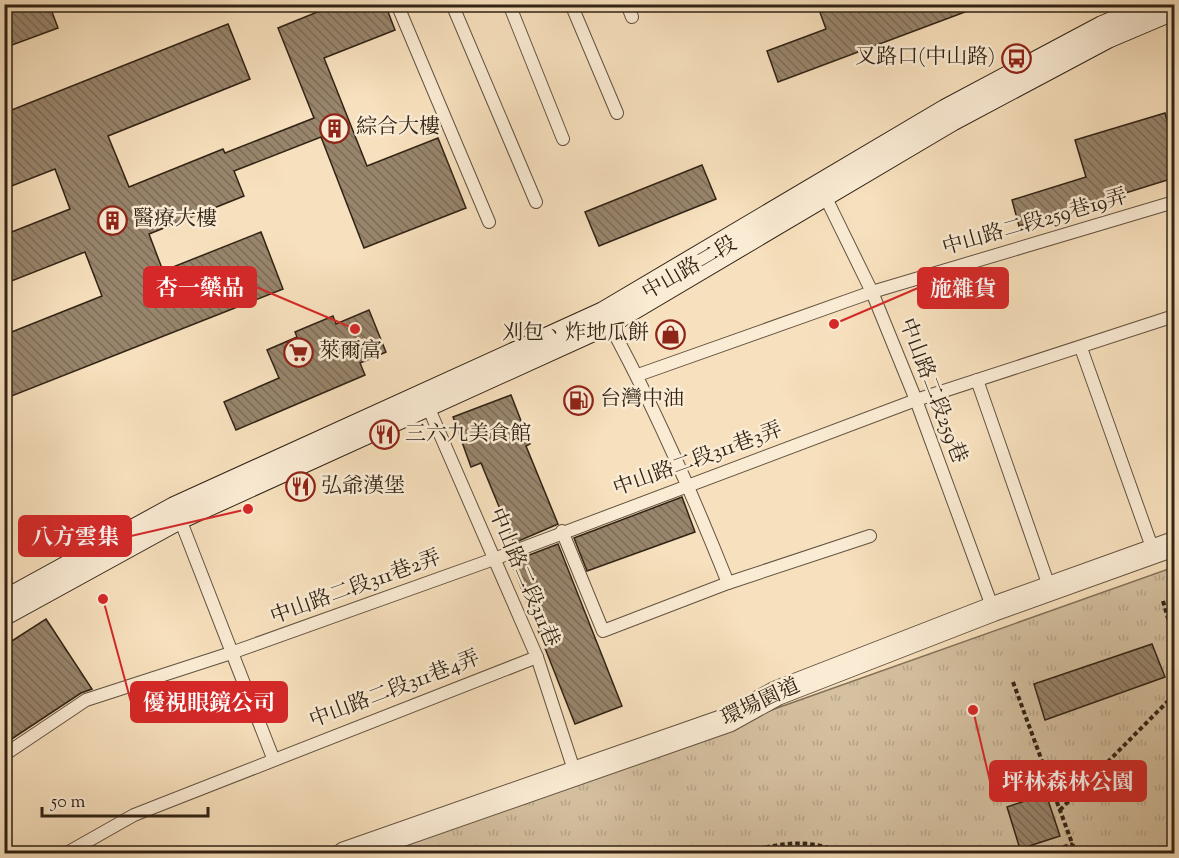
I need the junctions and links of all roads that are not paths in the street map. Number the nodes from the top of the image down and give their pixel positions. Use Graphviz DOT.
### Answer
graph roads {
  1 [pos="397,4"];
  2 [pos="453,4"];
  3 [pos="509,4"];
  4 [pos="571,4"];
  5 [pos="627,4"];
  6 [pos="1162,6"];
  7 [pos="632,17"];
  8 [pos="617,113"];
  9 [pos="563,139"];
  10 [pos="822,191"];
  11 [pos="537,202"];
  12 [pos="1174,202"];
  13 [pos="489,222"];
  14 [pos="872,292"];
  15 [pos="1174,316"];
  16 [pos="606,318"];
  17 [pos="1081,348"];
  18 [pos="638,375"];
  19 [pos="977,380"];
  20 [pos="916,400"];
  21 [pos="426,401"];
  22 [pos="688,484"];
  23 [pos="177,513"];
  24 [pos="562,531"];
  25 [pos="870,536"];
  26 [pos="1164,547"];
  27 [pos="494,559"];
  28 [pos="728,583"];
  29 [pos="1050,588"];
  30 [pos="4,608"];
  31 [pos="993,609"];
  32 [pos="231,653"];
  33 [pos="537,657"];
  34 [pos="4,755"];
  35 [pos="273,758"];
  36 [pos="575,773"];
  37 [pos="65,854"];
  38 [pos="345,854"];
  1 -- 13 [label="lane"];
  2 -- 11 [label="lane"];
  3 -- 9 [label="lane"];
  4 -- 8 [label="lane"];
  5 -- 7 [label="lane"];
  6 -- 10 [label="street, 中山路二段"];
  10 -- 14 [label="lane, 中山路二段259巷"];
  10 -- 16 [label="street, 中山路二段"];
  12 -- 14 [label="lane, 中山路二段259巷19弄"];
  14 -- 18 [label="lane, 中山路二段259巷19弄"];
  14 -- 20 [label="lane, 中山路二段259巷"];
  15 -- 17 [label="lane, 中山路二段311巷3弄"];
  16 -- 18 [label="lane"];
  16 -- 21 [label="street, 中山路二段"];
  17 -- 19 [label="lane, 中山路二段311巷3弄"];
  17 -- 26 [label="lane"];
  18 -- 22 [label="lane"];
  19 -- 20 [label="lane, 中山路二段311巷3弄"];
  19 -- 29 [label="lane"];
  20 -- 22 [label="lane, 中山路二段311巷3弄"];
  20 -- 31 [label="lane, 中山路二段259巷"];
  21 -- 23 [label="street, 中山路二段"];
  21 -- 27 [label="lane, 中山路二段311巷"];
  22 -- 24 [label="lane, 中山路二段311巷3弄"];
  22 -- 28 [label="lane"];
  23 -- 30 [label="street, 中山路二段"];
  23 -- 32 [label="lane"];
  24 -- 27 [label="lane, 中山路二段311巷3弄"];
  24 -- 28 [label="lane"];
  25 -- 28 [label="lane"];
  26 -- 29 [label="street, 環場園道"];
  27 -- 32 [label="lane, 中山路二段311巷2弄"];
  27 -- 33 [label="lane, 中山路二段311巷"];
  29 -- 31 [label="street, 環場園道"];
  31 -- 36 [label="street, 環場園道"];
  32 -- 34 [label="lane, 中山路二段311巷2弄"];
  32 -- 35 [label="lane"];
  33 -- 35 [label="lane, 中山路二段311巷4弄"];
  33 -- 36 [label="lane, 中山路二段311巷"];
  35 -- 37 [label="lane, 中山路二段311巷4弄"];
  36 -- 38 [label="street, 環場園道"];
}
